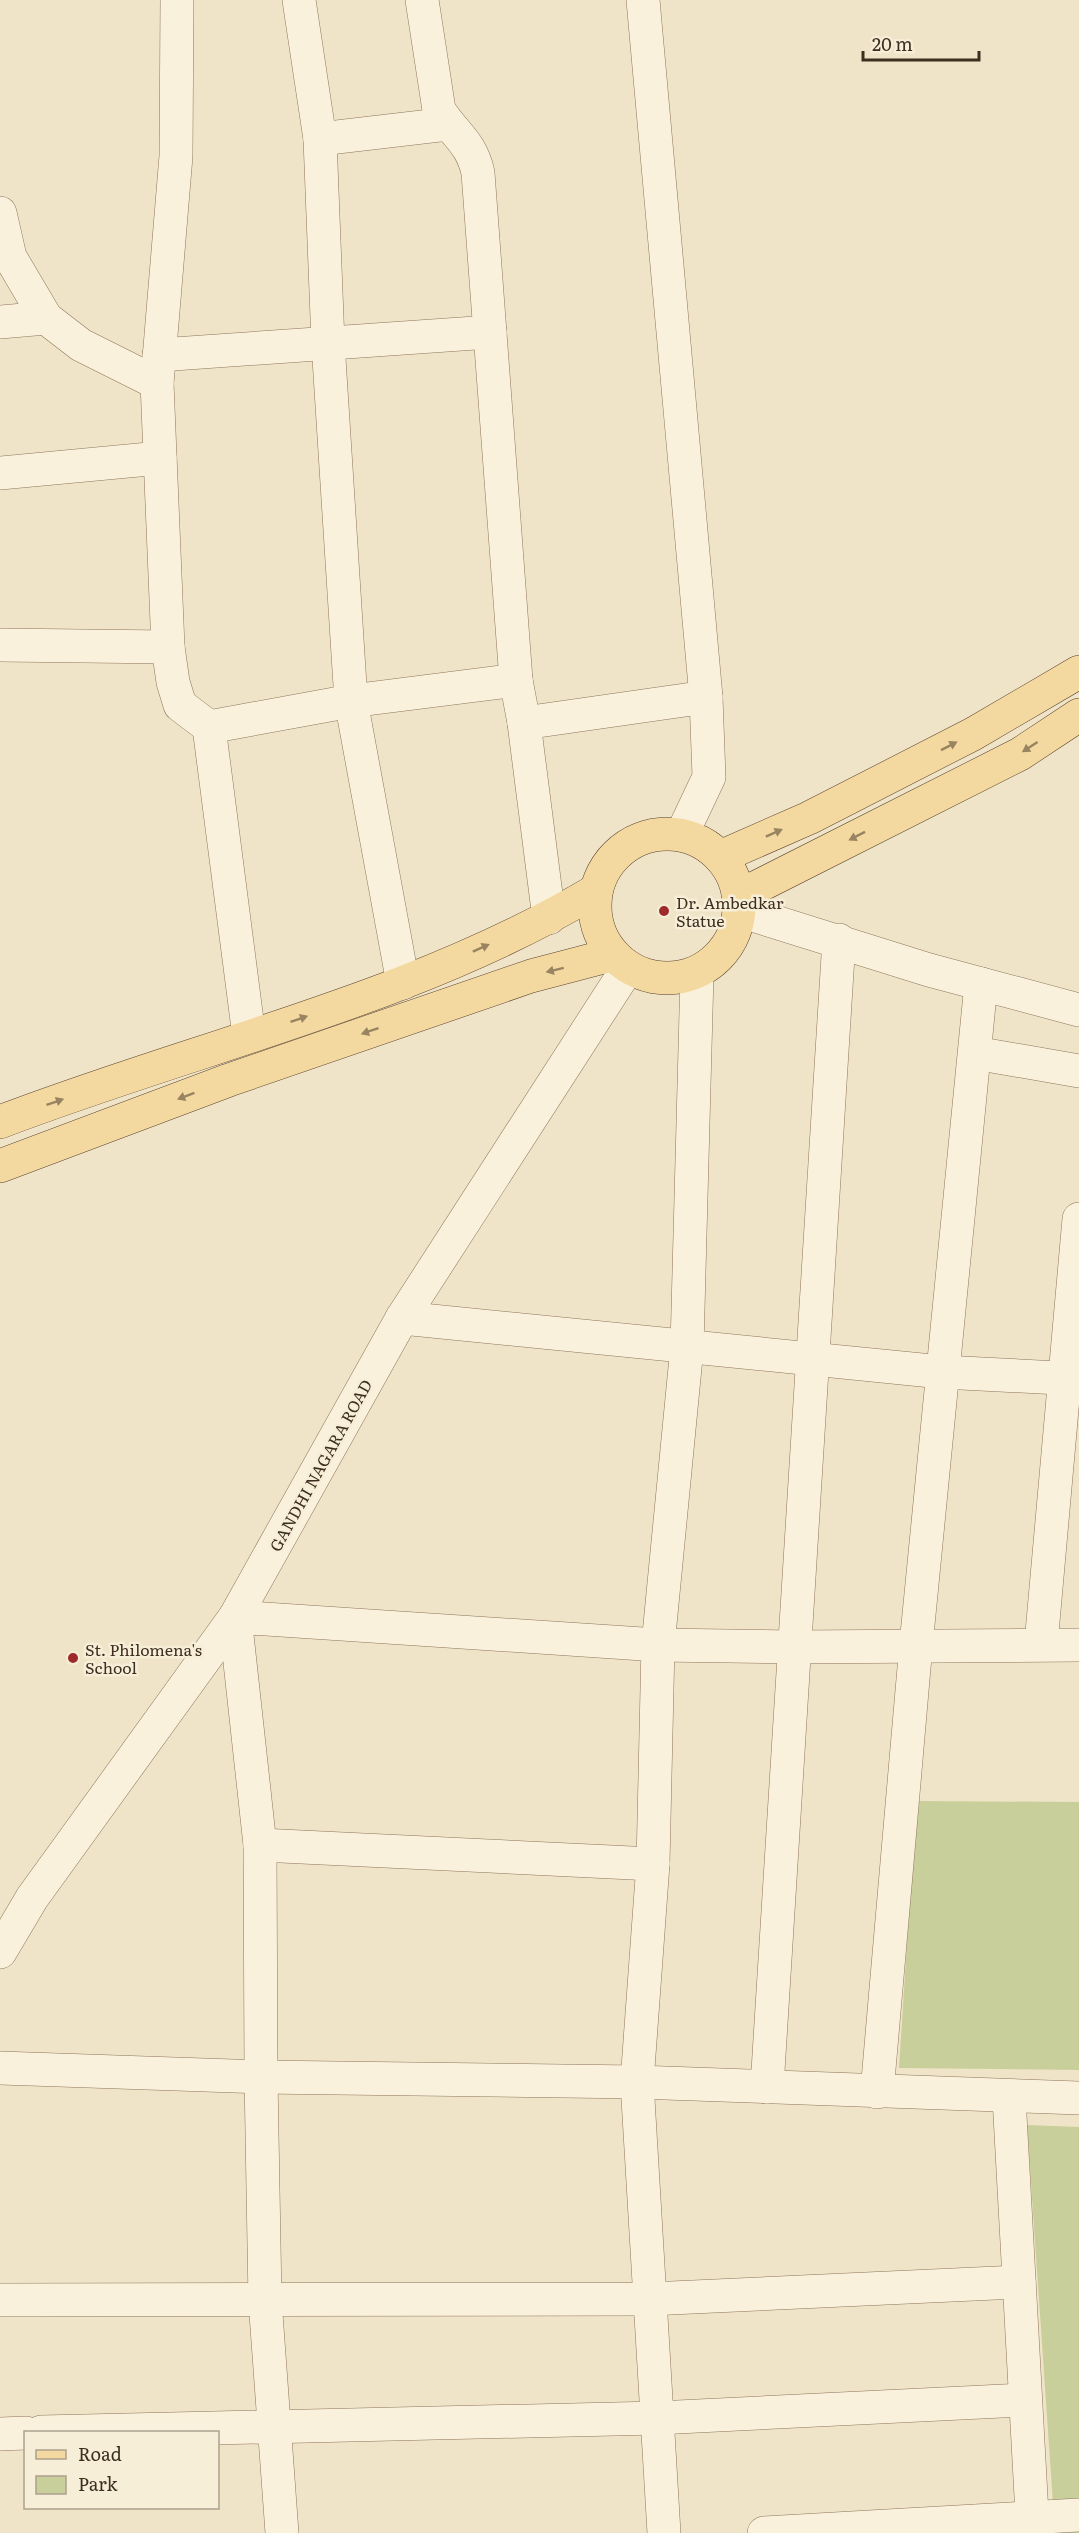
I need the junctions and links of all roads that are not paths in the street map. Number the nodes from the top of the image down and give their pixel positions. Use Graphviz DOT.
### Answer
graph roads {
  1 [pos="177,0"];
  2 [pos="299,0"];
  3 [pos="422,0"];
  4 [pos="643,0"];
  5 [pos="448,124"];
  6 [pos="320,139"];
  7 [pos="0,213"];
  8 [pos="45,318"];
  9 [pos="0,322"];
  10 [pos="490,332"];
  11 [pos="328,343"];
  12 [pos="158,369"];
  13 [pos="160,458"];
  14 [pos="0,473"];
  15 [pos="0,645"];
  16 [pos="168,647"];
  17 [pos="1079,672"];
  18 [pos="516,680"];
  19 [pos="706,697"];
  20 [pos="351,701"];
  21 [pos="1079,715"];
  22 [pos="524,723"];
  23 [pos="209,727"];
  24 [pos="682,834"];
  25 [pos="720,857"];
  26 [pos="595,891"];
  27 [pos="739,903"];
  28 [pos="549,918"];
  29 [pos="839,940"];
  30 [pos="619,962"];
  31 [pos="697,974"];
  32 [pos="403,983"];
  33 [pos="981,984"];
  34 [pos="1079,1011"];
  35 [pos="249,1036"];
  36 [pos="975,1053"];
  37 [pos="1079,1071"];
  38 [pos="0,1122"];
  39 [pos="0,1166"];
  40 [pos="1079,1219"];
  41 [pos="402,1318"];
  42 [pos="687,1347"];
  43 [pos="815,1360"];
  44 [pos="942,1372"];
  45 [pos="1071,1379"];
  46 [pos="235,1617"];
  47 [pos="1041,1644"];
  48 [pos="658,1645"];
  49 [pos="1079,1645"];
  50 [pos="916,1646"];
  51 [pos="794,1647"];
  52 [pos="260,1845"];
  53 [pos="653,1864"];
  54 [pos="0,1952"];
  55 [pos="0,2068"];
  56 [pos="261,2077"];
  57 [pos="637,2082"];
  58 [pos="767,2087"];
  59 [pos="877,2092"];
  60 [pos="1009,2097"];
  61 [pos="1079,2098"];
  62 [pos="1019,2282"];
  63 [pos="650,2299"];
  64 [pos="0,2300"];
  65 [pos="265,2300"];
  66 [pos="1024,2400"];
  67 [pos="657,2418"];
  68 [pos="274,2426"];
  69 [pos="108,2431"];
  70 [pos="24,2433"];
  71 [pos="0,2434"];
  72 [pos="1079,2515"];
  73 [pos="1032,2525"];
  74 [pos="282,2533"];
  75 [pos="664,2533"];
  76 [pos="764,2533"];
  1 -- 12 [label="street"];
  2 -- 6 [label="street"];
  3 -- 5 [label="street"];
  4 -- 19 [label="street"];
  5 -- 6 [label="street"];
  5 -- 10 [label="street"];
  6 -- 11 [label="street"];
  7 -- 8 [label="street"];
  8 -- 9 [label="street"];
  8 -- 12 [label="street"];
  10 -- 11 [label="street"];
  10 -- 18 [label="street"];
  11 -- 12 [label="street"];
  11 -- 20 [label="street"];
  12 -- 13 [label="street"];
  13 -- 14 [label="street"];
  13 -- 16 [label="street"];
  15 -- 16 [label="street"];
  16 -- 23 [label="street"];
  25 -- 17 [label="main road, one-way"];
  18 -- 20 [label="street"];
  18 -- 22 [label="street"];
  19 -- 22 [label="street"];
  19 -- 24 [label="street"];
  20 -- 23 [label="street"];
  20 -- 32 [label="street"];
  21 -- 27 [label="main road, one-way"];
  22 -- 28 [label="street"];
  23 -- 35 [label="street"];
  24 -- 25 [label="main road"];
  24 -- 26 [label="main road"];
  25 -- 27 [label="main road"];
  26 -- 28 [label="main road"];
  26 -- 30 [label="main road"];
  27 -- 29 [label="street"];
  27 -- 31 [label="main road"];
  32 -- 28 [label="main road, one-way"];
  29 -- 33 [label="street"];
  29 -- 43 [label="street"];
  30 -- 31 [label="main road"];
  30 -- 39 [label="main road, one-way"];
  30 -- 41 [label="street, GANDHI NAGARA ROAD"];
  31 -- 42 [label="street"];
  35 -- 32 [label="main road, one-way"];
  33 -- 34 [label="street"];
  33 -- 36 [label="street"];
  38 -- 35 [label="main road, one-way"];
  36 -- 37 [label="street"];
  36 -- 44 [label="street"];
  40 -- 45 [label="street"];
  41 -- 42 [label="street"];
  41 -- 46 [label="street, GANDHI NAGARA ROAD"];
  42 -- 43 [label="street"];
  42 -- 48 [label="street"];
  43 -- 44 [label="street"];
  43 -- 51 [label="street"];
  44 -- 45 [label="street"];
  44 -- 50 [label="street"];
  45 -- 47 [label="street"];
  46 -- 48 [label="street"];
  46 -- 52 [label="street"];
  46 -- 54 [label="street, GANDHI NAGARA ROAD"];
  47 -- 49 [label="street"];
  47 -- 50 [label="street"];
  48 -- 51 [label="street"];
  48 -- 53 [label="street"];
  50 -- 51 [label="street"];
  50 -- 59 [label="street"];
  51 -- 58 [label="street"];
  52 -- 53 [label="street"];
  52 -- 56 [label="street"];
  53 -- 57 [label="street"];
  55 -- 56 [label="street"];
  56 -- 57 [label="street"];
  56 -- 65 [label="street"];
  57 -- 58 [label="street"];
  57 -- 63 [label="street"];
  58 -- 59 [label="street"];
  59 -- 60 [label="street"];
  60 -- 61 [label="street"];
  60 -- 62 [label="street"];
  62 -- 63 [label="street"];
  62 -- 66 [label="street"];
  63 -- 65 [label="street"];
  63 -- 67 [label="street"];
  64 -- 65 [label="street"];
  65 -- 68 [label="street"];
  66 -- 67 [label="street"];
  66 -- 73 [label="street"];
  67 -- 68 [label="street"];
  67 -- 75 [label="street"];
  68 -- 69 [label="street"];
  68 -- 74 [label="street"];
  70 -- 71 [label="street"];
  72 -- 73 [label="street"];
  73 -- 76 [label="street"];
}
